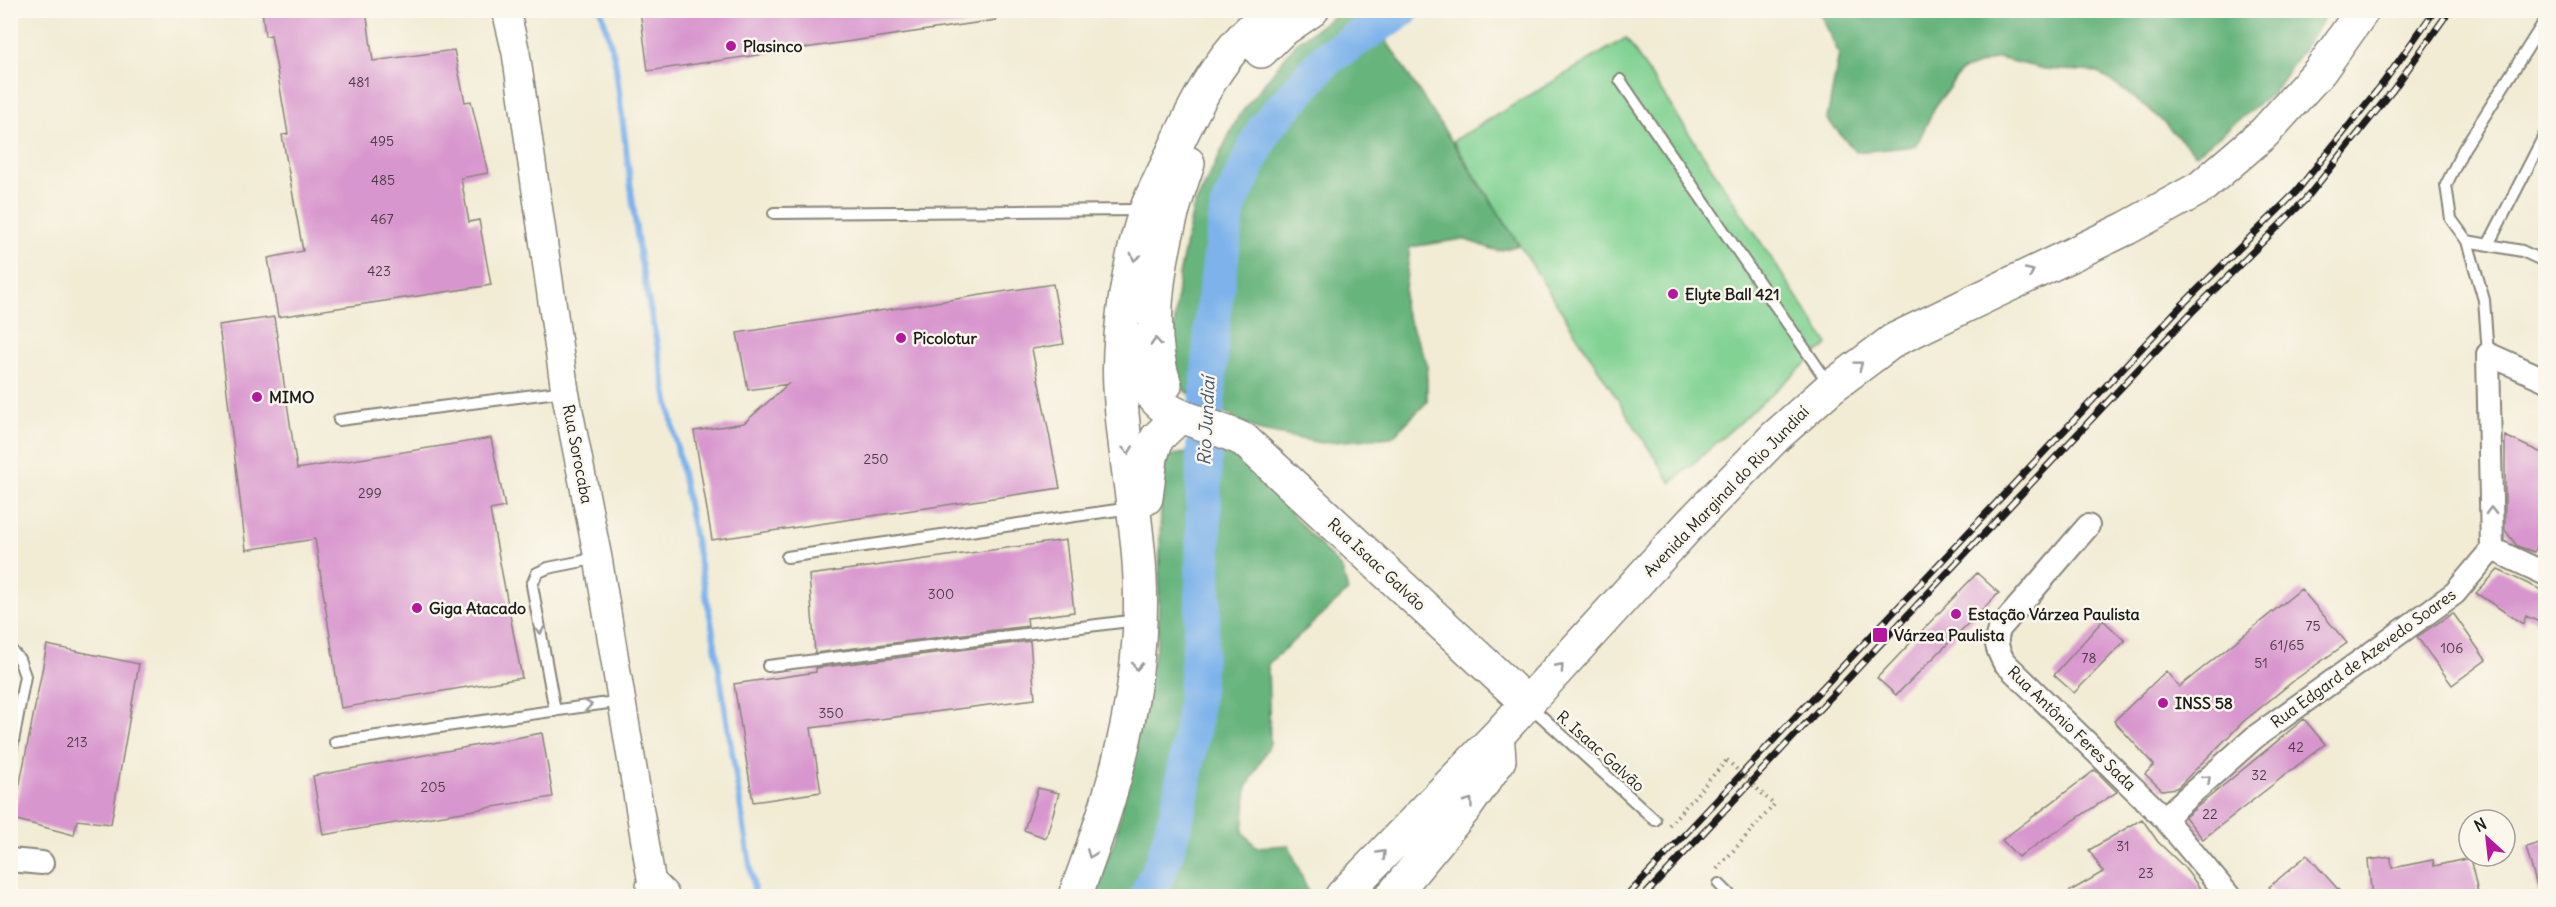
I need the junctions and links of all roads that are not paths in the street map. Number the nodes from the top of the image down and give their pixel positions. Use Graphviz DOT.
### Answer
graph roads {
  1 [pos="506,10"];
  2 [pos="1275,10"];
  3 [pos="1311,10"];
  4 [pos="2363,10"];
  5 [pos="2546,19"];
  6 [pos="1620,80"];
  7 [pos="2546,132"];
  8 [pos="1146,210"];
  9 [pos="774,213"];
  10 [pos="2467,241"];
  11 [pos="2488,245"];
  12 [pos="2546,262"];
  13 [pos="1125,301"];
  14 [pos="2488,354"];
  15 [pos="2546,380"];
  16 [pos="1831,387"];
  17 [pos="565,391"];
  18 [pos="1185,419"];
  19 [pos="339,420"];
  20 [pos="1134,507"];
  21 [pos="2088,526"];
  22 [pos="1139,547"];
  23 [pos="2492,549"];
  24 [pos="787,557"];
  25 [pos="598,558"];
  26 [pos="2546,574"];
  27 [pos="1140,620"];
  28 [pos="10,649"];
  29 [pos="768,666"];
  30 [pos="623,701"];
  31 [pos="1527,703"];
  32 [pos="555,711"];
  33 [pos="1498,735"];
  34 [pos="335,741"];
  35 [pos="10,758"];
  36 [pos="2164,818"];
  37 [pos="1655,820"];
  38 [pos="10,860"];
  39 [pos="42,863"];
  40 [pos="1715,880"];
  41 [pos="656,893"];
  42 [pos="1075,897"];
  43 [pos="1342,897"];
  44 [pos="1392,897"];
  45 [pos="1731,897"];
  46 [pos="2229,897"];
  1 -- 17 [label="street, Rua Sorocaba"];
  2 -- 8 [label="main road"];
  18 -- 3 [label="main road, one-way"];
  16 -- 4 [label="main road, Avenida Marginal do Rio Jundiaí, one-way"];
  5 -- 10 [label="lane"];
  6 -- 16 [label="lane"];
  7 -- 11 [label="lane"];
  8 -- 9 [label="lane"];
  8 -- 13 [label="main road, one-way"];
  10 -- 11 [label="lane"];
  10 -- 14 [label="lane"];
  11 -- 12 [label="lane"];
  13 -- 18 [label="main road, Rua Isaac Galvão"];
  13 -- 20 [label="main road, one-way"];
  14 -- 15 [label="street"];
  23 -- 14 [label="street, one-way"];
  31 -- 16 [label="main road, Avenida Marginal do Rio Jundiaí, one-way"];
  17 -- 19 [label="lane"];
  17 -- 25 [label="street, Rua Sorocaba"];
  18 -- 22 [label="main road"];
  18 -- 31 [label="main road, Rua Isaac Galvão"];
  20 -- 22 [label="main road"];
  20 -- 24 [label="lane"];
  21 -- 36 [label="street, Rua Antônio Feres Sada"];
  22 -- 27 [label="main road"];
  23 -- 26 [label="street"];
  36 -- 23 [label="street, Rua Edgard de Azevedo Soares, one-way"];
  25 -- 30 [label="street, Rua Sorocaba"];
  25 -- 32 [label="lane, one-way"];
  27 -- 29 [label="lane"];
  27 -- 42 [label="main road, one-way"];
  28 -- 35 [label="lane"];
  32 -- 30 [label="lane, one-way"];
  30 -- 41 [label="street, Rua Sorocaba"];
  31 -- 33 [label="main road, Avenida Marginal do Rio Jundiaí"];
  31 -- 37 [label="lane, R. Isaac Galvão"];
  32 -- 34 [label="lane"];
  43 -- 33 [label="main road, Avenida Marginal do Rio Jundiaí, one-way"];
  44 -- 33 [label="main road, one-way"];
  36 -- 46 [label="street, Rua Antônio Feres Sada"];
  38 -- 39 [label="street"];
  40 -- 45 [label="lane"];
}
